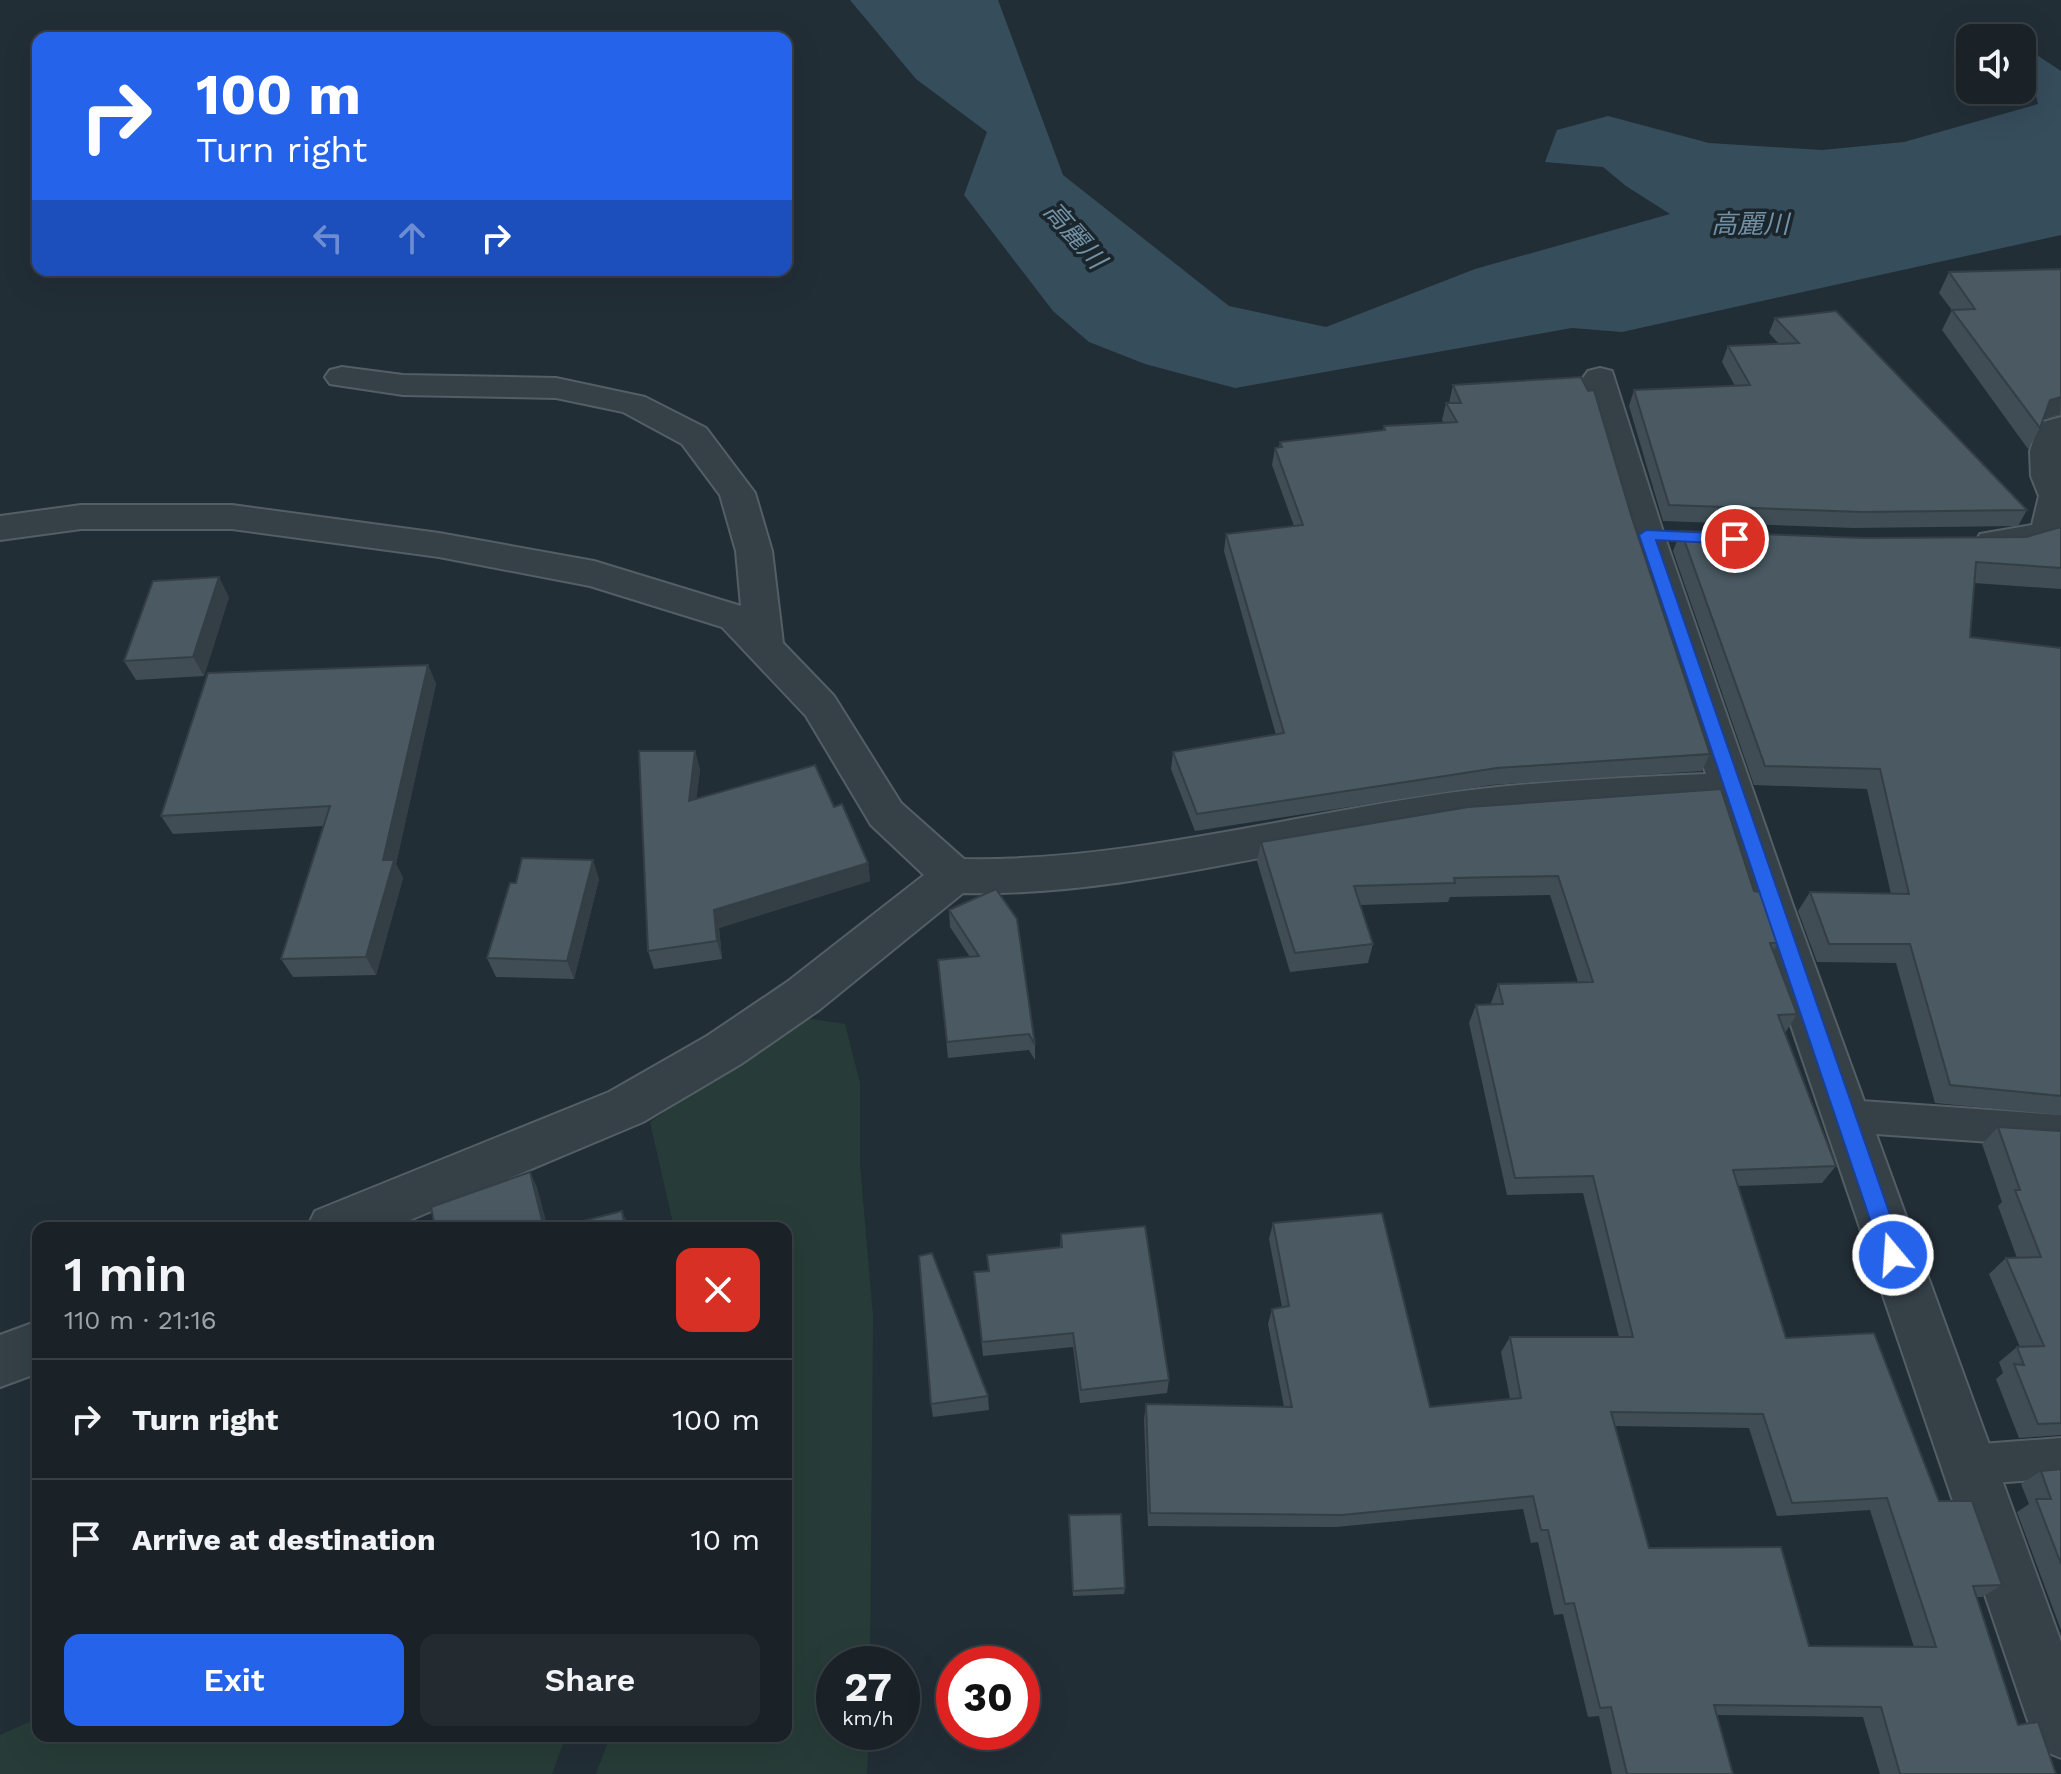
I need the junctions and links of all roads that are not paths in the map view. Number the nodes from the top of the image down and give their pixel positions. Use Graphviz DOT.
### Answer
graph roads {
  1 [pos="342,377"];
  2 [pos="1600,378"];
  3 [pos="2061,428"];
  4 [pos="0,528"];
  5 [pos="1965,543"];
  6 [pos="764,647"];
  7 [pos="1731,789"];
  8 [pos="954,876"];
  9 [pos="1847,1116"];
  10 [pos="2061,1131"];
  11 [pos="348,1222"];
  12 [pos="32,1349"];
  13 [pos="0,1361"];
  14 [pos="2061,1458"];
  15 [pos="1967,1465"];
  16 [pos="2061,1727"];
  1 -- 6 [label="street"];
  2 -- 7 [label="street"];
  3 -- 5 [label="street"];
  4 -- 6 [label="street"];
  6 -- 8 [label="street"];
  7 -- 8 [label="street"];
  7 -- 9 [label="street"];
  8 -- 11 [label="street"];
  9 -- 10 [label="lane"];
  9 -- 15 [label="street"];
  12 -- 13 [label="street"];
  14 -- 15 [label="lane"];
  15 -- 16 [label="street"];
}
